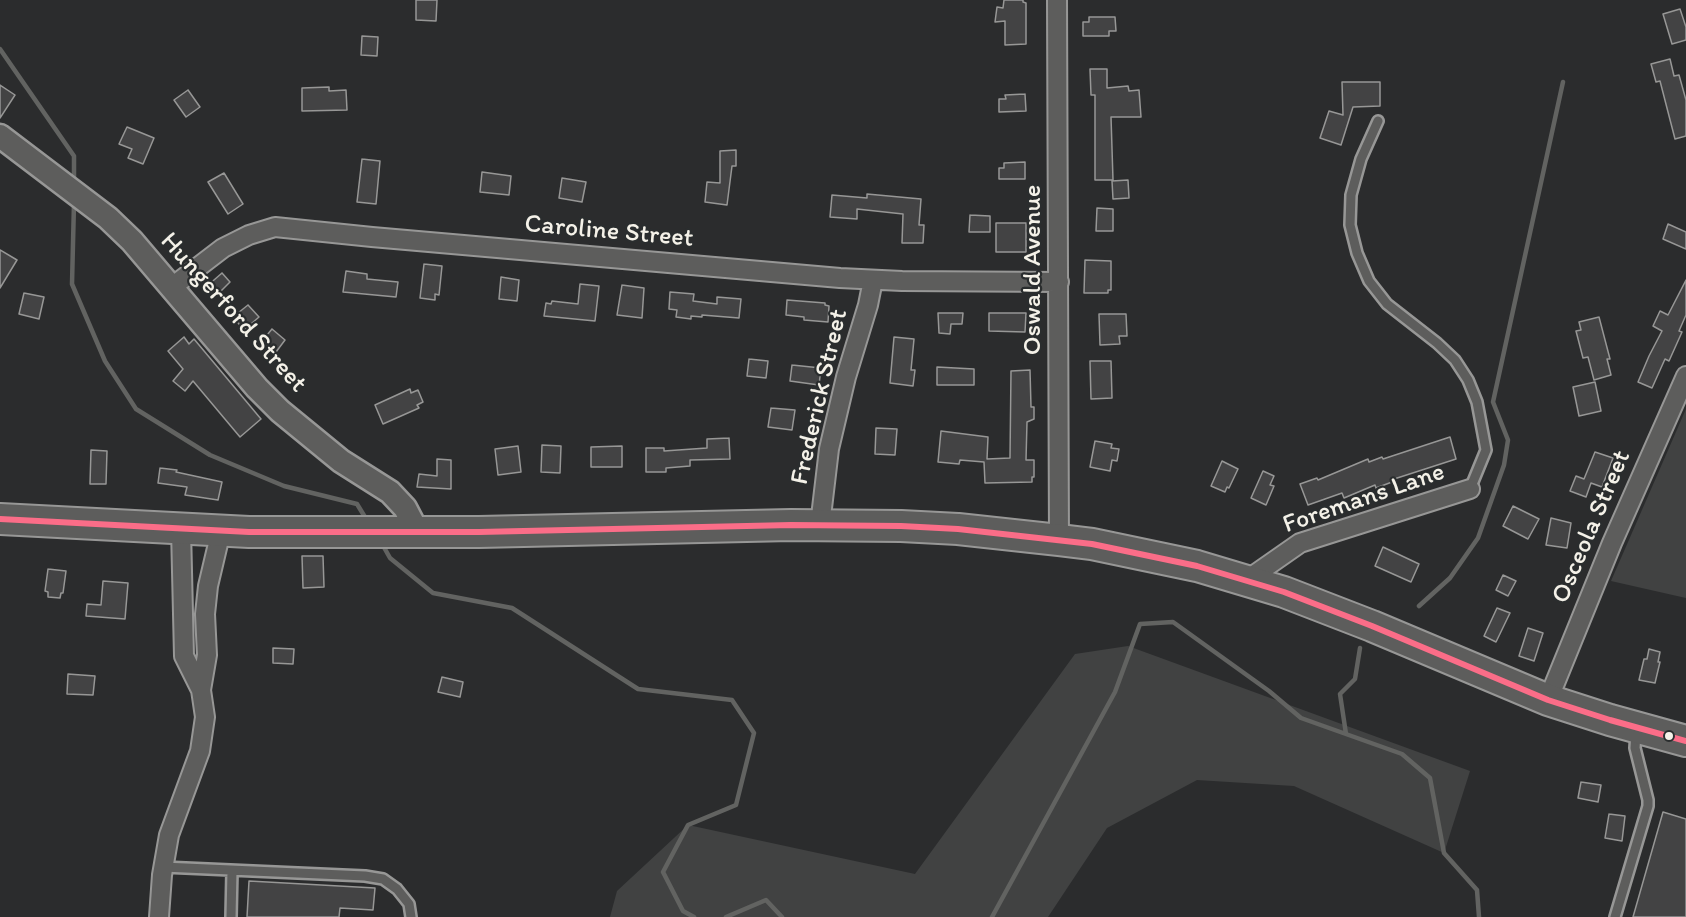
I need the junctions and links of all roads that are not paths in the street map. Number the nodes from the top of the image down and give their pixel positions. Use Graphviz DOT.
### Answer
graph roads {
  1 [pos="1057,0"];
  2 [pos="1378,121"];
  3 [pos="0,136"];
  4 [pos="873,280"];
  5 [pos="1059,282"];
  6 [pos="172,287"];
  7 [pos="1686,376"];
  8 [pos="1470,489"];
  9 [pos="0,519"];
  10 [pos="820,525"];
  11 [pos="181,529"];
  12 [pos="221,531"];
  13 [pos="407,532"];
  14 [pos="1059,540"];
  15 [pos="1247,580"];
  16 [pos="201,690"];
  17 [pos="1548,700"];
  18 [pos="1638,728"];
  19 [pos="1686,741"];
  20 [pos="163,867"];
  21 [pos="232,871"];
  22 [pos="159,917"];
  23 [pos="231,917"];
  24 [pos="411,917"];
  25 [pos="1615,917"];
  1 -- 5 [label="street, Oswald Avenue"];
  2 -- 8 [label="lane"];
  3 -- 6 [label="street, Hungerford Street"];
  4 -- 5 [label="street, Caroline Street"];
  4 -- 6 [label="street, Caroline Street"];
  4 -- 10 [label="street, Frederick Street"];
  5 -- 14 [label="street, Oswald Avenue"];
  6 -- 13 [label="street, Hungerford Street"];
  7 -- 17 [label="street, Osceola Street"];
  8 -- 15 [label="street, Foremans Lane"];
  9 -- 11 [label="highway"];
  10 -- 13 [label="highway"];
  10 -- 14 [label="highway"];
  11 -- 12 [label="highway"];
  11 -- 16 [label="street"];
  12 -- 13 [label="highway"];
  12 -- 16 [label="street"];
  14 -- 15 [label="highway"];
  15 -- 17 [label="highway"];
  16 -- 20 [label="street"];
  17 -- 18 [label="highway"];
  18 -- 19 [label="highway"];
  18 -- 25 [label="lane"];
  20 -- 21 [label="lane"];
  20 -- 22 [label="street"];
  21 -- 23 [label="lane"];
  21 -- 24 [label="lane"];
}
